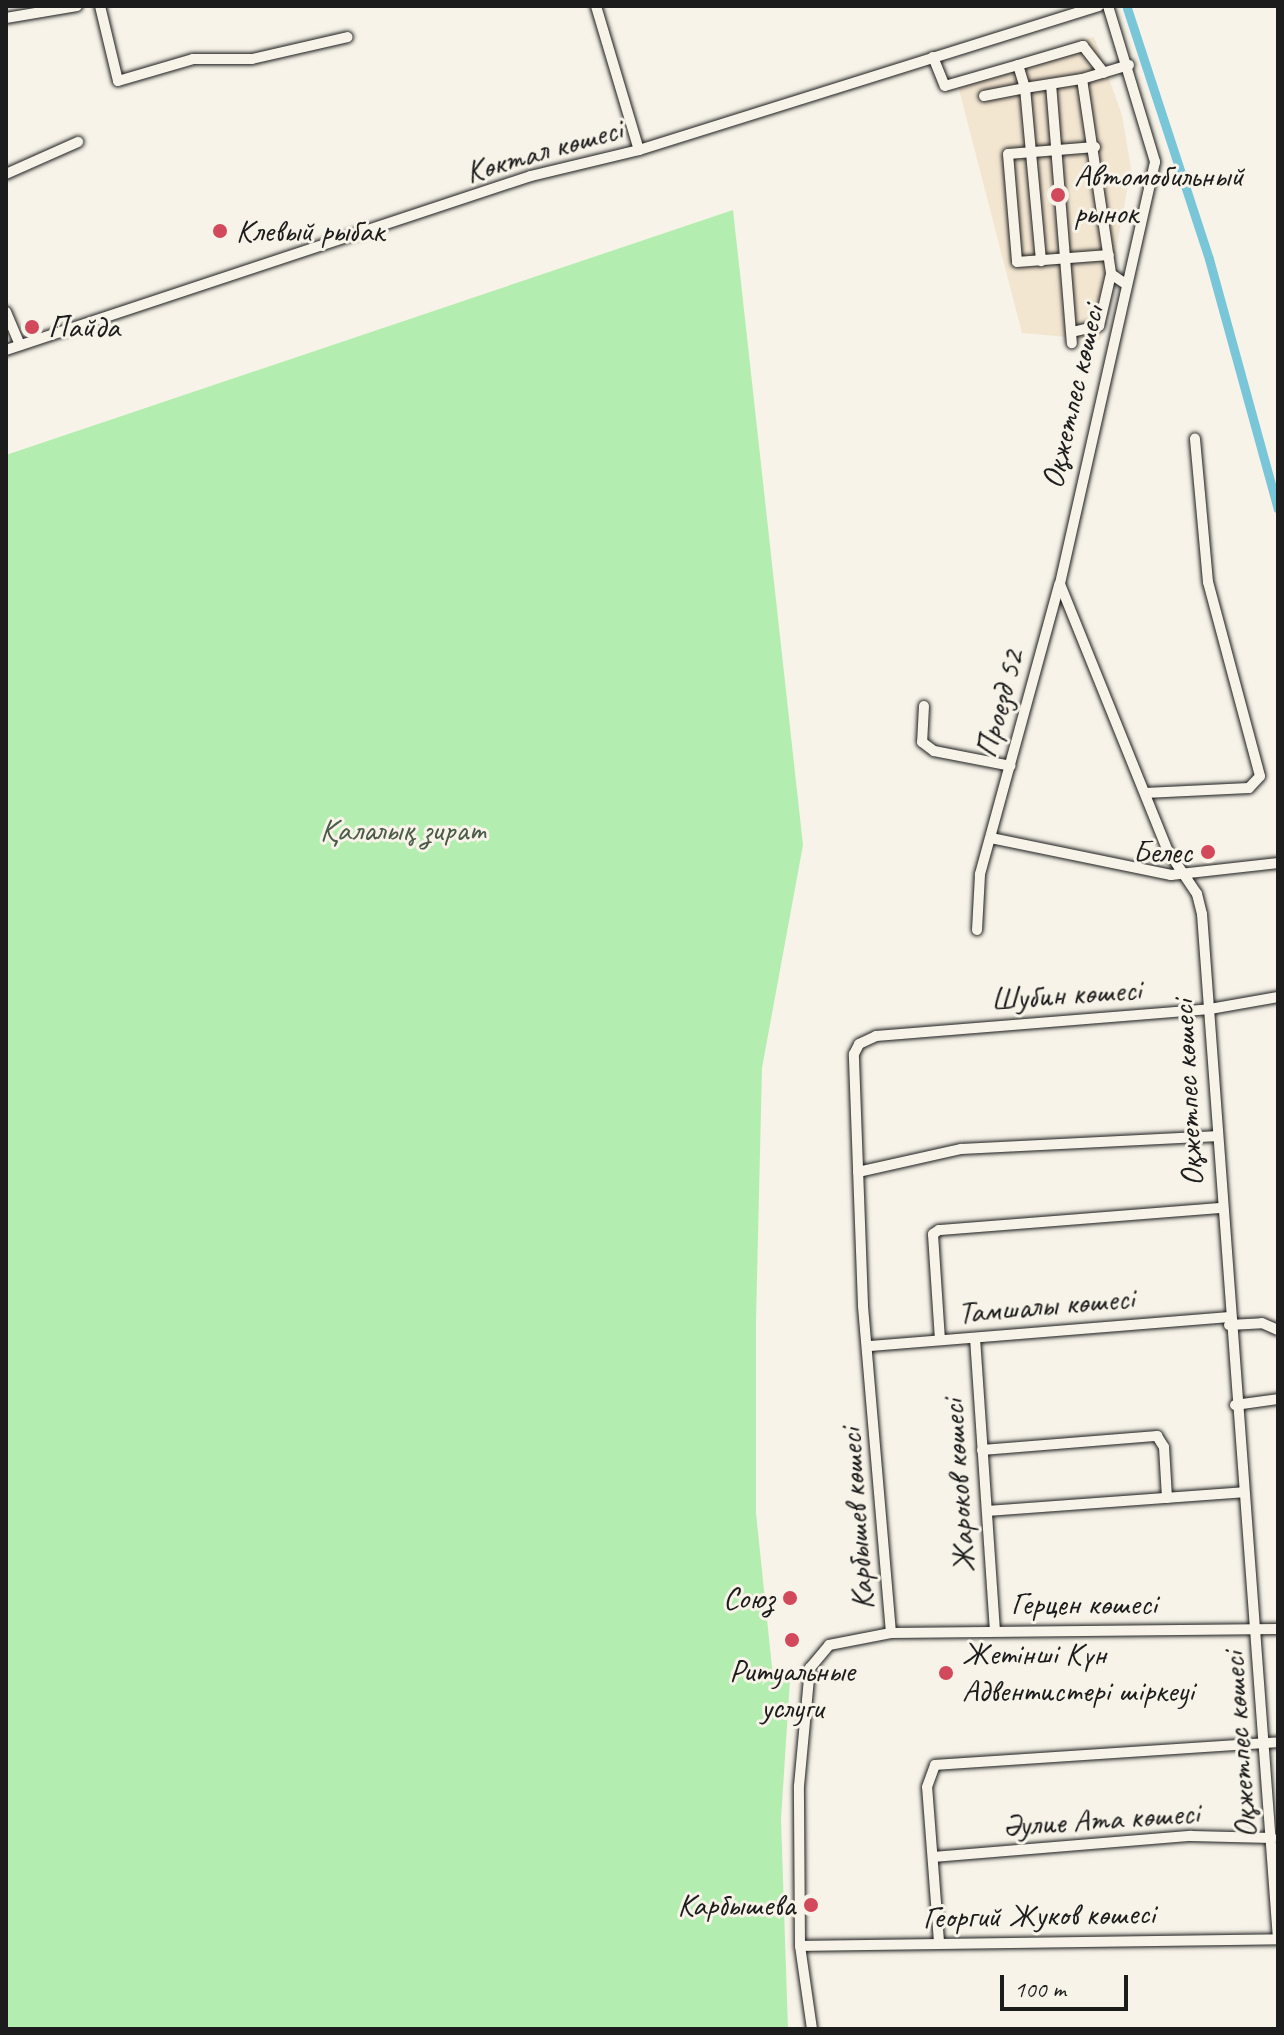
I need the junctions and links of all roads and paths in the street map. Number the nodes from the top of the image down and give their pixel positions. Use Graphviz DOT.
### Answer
graph roads {
  1 [pos="77,6"];
  2 [pos="100,6"];
  3 [pos="596,6"];
  4 [pos="1099,6"];
  5 [pos="1108,6"];
  6 [pos="6,18"];
  7 [pos="348,37"];
  8 [pos="933,57"];
  9 [pos="1018,65"];
  10 [pos="1129,65"];
  11 [pos="1104,73"];
  12 [pos="1082,79"];
  13 [pos="1051,84"];
  14 [pos="1025,88"];
  15 [pos="984,96"];
  16 [pos="78,142"];
  17 [pos="1095,147"];
  18 [pos="1057,148"];
  19 [pos="639,150"];
  20 [pos="1030,151"];
  21 [pos="6,174"];
  22 [pos="1109,255"];
  23 [pos="1066,259"];
  24 [pos="1041,261"];
  25 [pos="1111,274"];
  26 [pos="1126,284"];
  27 [pos="6,312"];
  28 [pos="20,345"];
  29 [pos="6,350"];
  30 [pos="1195,439"];
  31 [pos="1060,584"];
  32 [pos="924,706"];
  33 [pos="1011,766"];
  34 [pos="1145,793"];
  35 [pos="991,838"];
  36 [pos="1278,863"];
  37 [pos="1183,875"];
  38 [pos="977,930"];
  39 [pos="1278,997"];
  40 [pos="1210,1009"];
  41 [pos="859,1044"];
  42 [pos="1215,1136"];
  43 [pos="858,1172"];
  44 [pos="1221,1208"];
  45 [pos="1228,1321"];
  46 [pos="1278,1330"];
  47 [pos="975,1338"];
  48 [pos="940,1340"];
  49 [pos="869,1346"];
  50 [pos="1278,1399"];
  51 [pos="1235,1405"];
  52 [pos="982,1450"];
  53 [pos="1243,1492"];
  54 [pos="1167,1498"];
  55 [pos="987,1511"];
  56 [pos="1258,1629"];
  57 [pos="1278,1629"];
  58 [pos="995,1630"];
  59 [pos="891,1633"];
  60 [pos="1273,1742"];
  61 [pos="1272,1838"];
  62 [pos="933,1857"];
  63 [pos="1278,1939"];
  64 [pos="939,1942"];
  65 [pos="800,1946"];
  66 [pos="812,2029"];
  1 -- 6 [label="street"];
  2 -- 7 [label="street"];
  3 -- 19 [label="street"];
  4 -- 8 [label="street, Көктал көшесі"];
  5 -- 10 [label="street, Оқжетпес көшесі"];
  8 -- 9 [label="street"];
  8 -- 19 [label="street, Көктал көшесі"];
  9 -- 11 [label="street"];
  9 -- 14 [label="street"];
  10 -- 11 [label="street"];
  10 -- 26 [label="street, Оқжетпес көшесі"];
  11 -- 12 [label="street"];
  12 -- 13 [label="street"];
  12 -- 17 [label="street"];
  13 -- 14 [label="street"];
  13 -- 18 [label="street"];
  14 -- 15 [label="street"];
  14 -- 20 [label="street"];
  16 -- 21 [label="street"];
  17 -- 18 [label="street"];
  17 -- 22 [label="street"];
  18 -- 20 [label="street"];
  18 -- 23 [label="street"];
  19 -- 28 [label="street, Көктал көшесі"];
  20 -- 24 [label="street"];
  20 -- 24 [label="street"];
  22 -- 23 [label="street"];
  22 -- 25 [label="street"];
  23 -- 24 [label="street"];
  23 -- 25 [label="street"];
  25 -- 26 [label="street"];
  26 -- 31 [label="street, Оқжетпес көшесі"];
  27 -- 28 [label="street"];
  28 -- 29 [label="street, Көктал көшесі"];
  30 -- 34 [label="street"];
  31 -- 33 [label="street, Проезд 52"];
  31 -- 34 [label="street, Оқжетпес көшесі"];
  32 -- 33 [label="street"];
  33 -- 35 [label="street, Проезд 52"];
  34 -- 37 [label="street, Оқжетпес көшесі"];
  35 -- 37 [label="street"];
  35 -- 38 [label="street, Проезд 52"];
  36 -- 37 [label="street"];
  37 -- 40 [label="street, Оқжетпес көшесі"];
  39 -- 40 [label="street, Шубин көшесі"];
  40 -- 41 [label="street, Шубин көшесі"];
  40 -- 42 [label="street, Оқжетпес көшесі"];
  41 -- 43 [label="street, Карбышев көшесі"];
  42 -- 43 [label="street"];
  42 -- 44 [label="street, Оқжетпес көшесі"];
  43 -- 49 [label="street, Карбышев көшесі"];
  44 -- 45 [label="street, Оқжетпес көшесі"];
  44 -- 48 [label="street"];
  45 -- 46 [label="street, Тамшалы көшесі"];
  45 -- 47 [label="street, Тамшалы көшесі"];
  45 -- 51 [label="street, Оқжетпес көшесі"];
  47 -- 48 [label="street, Тамшалы көшесі"];
  47 -- 52 [label="street, Жароков көшесі"];
  48 -- 49 [label="street, Тамшалы көшесі"];
  49 -- 59 [label="street, Карбышев көшесі"];
  50 -- 51 [label="street"];
  51 -- 53 [label="street, Оқжетпес көшесі"];
  52 -- 54 [label="street"];
  52 -- 55 [label="street, Жароков көшесі"];
  53 -- 54 [label="street"];
  53 -- 56 [label="street, Оқжетпес көшесі"];
  54 -- 55 [label="street"];
  55 -- 58 [label="street, Жароков көшесі"];
  56 -- 57 [label="street, Герцен көшесі"];
  56 -- 58 [label="street, Герцен көшесі"];
  56 -- 60 [label="street, Оқжетпес көшесі"];
  58 -- 59 [label="street, Герцен көшесі"];
  59 -- 65 [label="street, Карбышев көшесі"];
  60 -- 61 [label="street, Оқжетпес көшесі"];
  60 -- 62 [label="street, Әулие Ата көшесі"];
  61 -- 62 [label="street, Әулие Ата көшесі"];
  61 -- 63 [label="street, Оқжетпес көшесі"];
  62 -- 64 [label="street, Әулие Ата көшесі"];
  63 -- 64 [label="street, Георгий Жуков көшесі"];
  64 -- 65 [label="street, Георгий Жуков көшесі"];
  65 -- 66 [label="street, Карбышев көшесі"];
}
